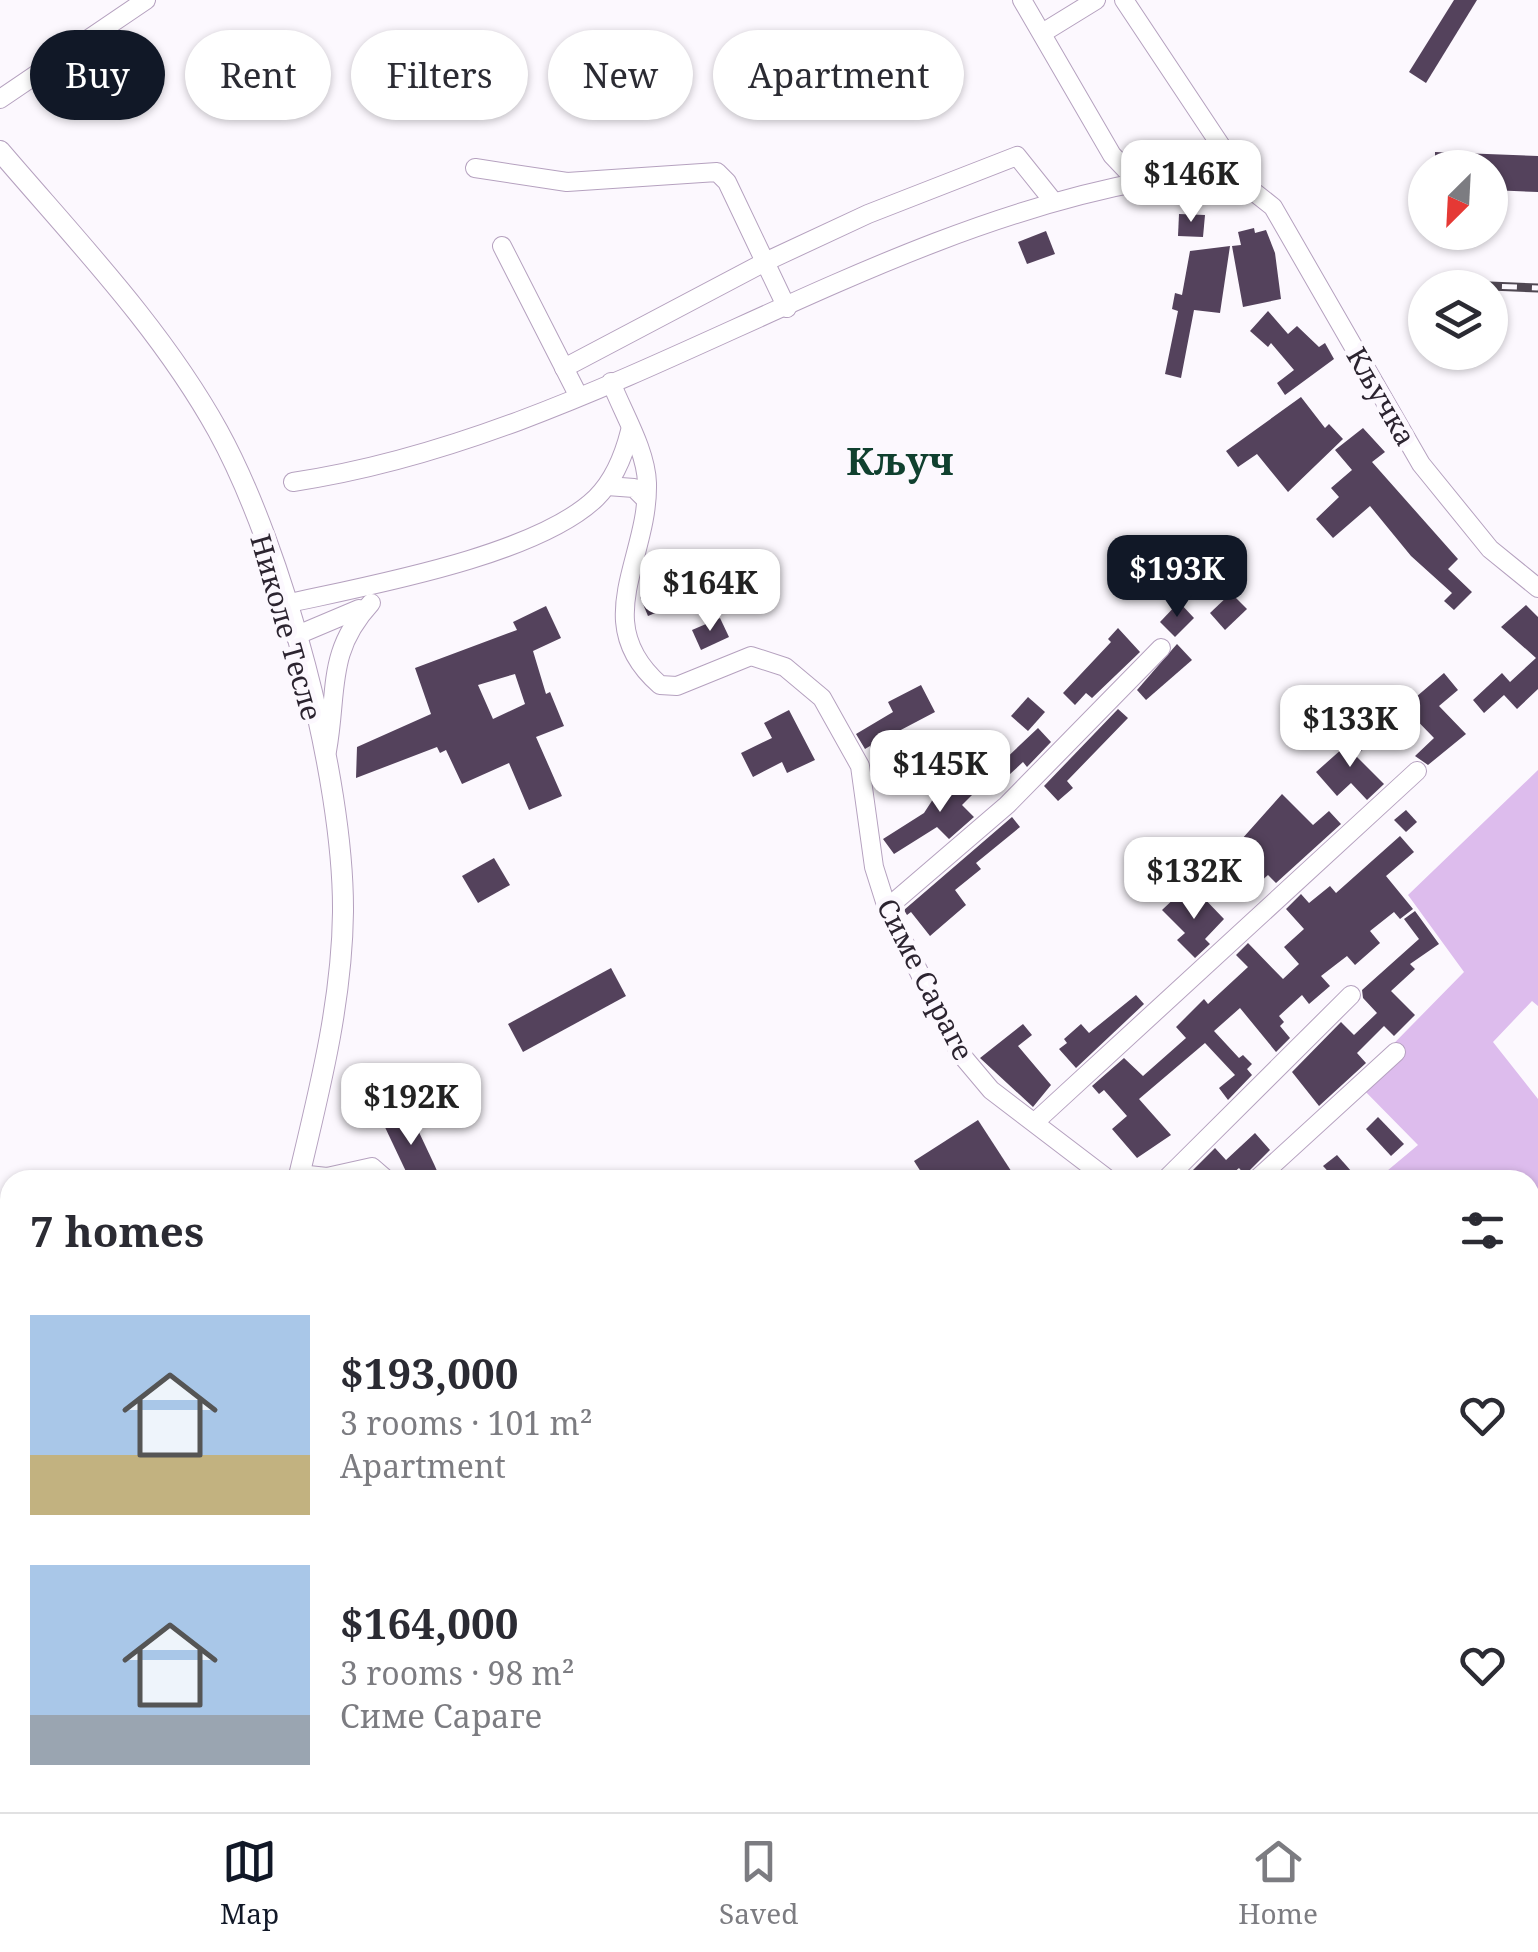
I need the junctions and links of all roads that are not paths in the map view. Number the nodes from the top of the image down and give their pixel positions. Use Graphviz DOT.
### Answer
graph roads {
  1 [pos="146,0"];
  2 [pos="1022,0"];
  3 [pos="1096,0"];
  4 [pos="1124,0"];
  5 [pos="1044,32"];
  6 [pos="0,99"];
  7 [pos="0,151"];
  8 [pos="475,168"];
  9 [pos="1145,180"];
  10 [pos="1249,188"];
  11 [pos="1053,200"];
  12 [pos="502,246"];
  13 [pos="765,262"];
  14 [pos="787,308"];
  15 [pos="564,368"];
  16 [pos="612,382"];
  17 [pos="578,395"];
  18 [pos="630,430"];
  19 [pos="294,482"];
  20 [pos="607,486"];
  21 [pos="646,500"];
  22 [pos="403,580"];
  23 [pos="1538,588"];
  24 [pos="371,602"];
  25 [pos="285,604"];
  26 [pos="295,636"];
  27 [pos="1161,648"];
  28 [pos="324,764"];
  29 [pos="1417,771"];
  30 [pos="888,908"];
  31 [pos="1350,994"];
  32 [pos="1396,1052"];
  33 [pos="1035,1122"];
  34 [pos="300,1170"];
  35 [pos="1097,1170"];
  36 [pos="1176,1170"];
  37 [pos="1267,1170"];
  1 -- 6 [label="street"];
  2 -- 5 [label="street"];
  3 -- 5 [label="street"];
  4 -- 10 [label="street, Кључка"];
  5 -- 9 [label="street"];
  7 -- 25 [label="street, Николе Тесле"];
  8 -- 13 [label="street"];
  9 -- 10 [label="street"];
  9 -- 11 [label="street"];
  10 -- 23 [label="street, Кључка"];
  11 -- 13 [label="street"];
  11 -- 14 [label="street"];
  12 -- 15 [label="street"];
  13 -- 14 [label="street"];
  13 -- 15 [label="street"];
  14 -- 16 [label="street"];
  15 -- 17 [label="street"];
  16 -- 17 [label="street"];
  16 -- 18 [label="street, Симе Сараге"];
  17 -- 19 [label="street"];
  18 -- 20 [label="street"];
  18 -- 21 [label="street, Симе Сараге"];
  20 -- 21 [label="street"];
  20 -- 22 [label="street"];
  21 -- 30 [label="street, Симе Сараге"];
  22 -- 24 [label="street"];
  22 -- 25 [label="street"];
  24 -- 26 [label="street"];
  24 -- 28 [label="street"];
  25 -- 26 [label="street, Николе Тесле"];
  26 -- 28 [label="street, Николе Тесле"];
  27 -- 30 [label="street"];
  28 -- 34 [label="street, Николе Тесле"];
  29 -- 33 [label="street"];
  30 -- 33 [label="street, Симе Сараге"];
  31 -- 36 [label="street"];
  32 -- 37 [label="street"];
  33 -- 35 [label="street, Симе Сараге"];
}
